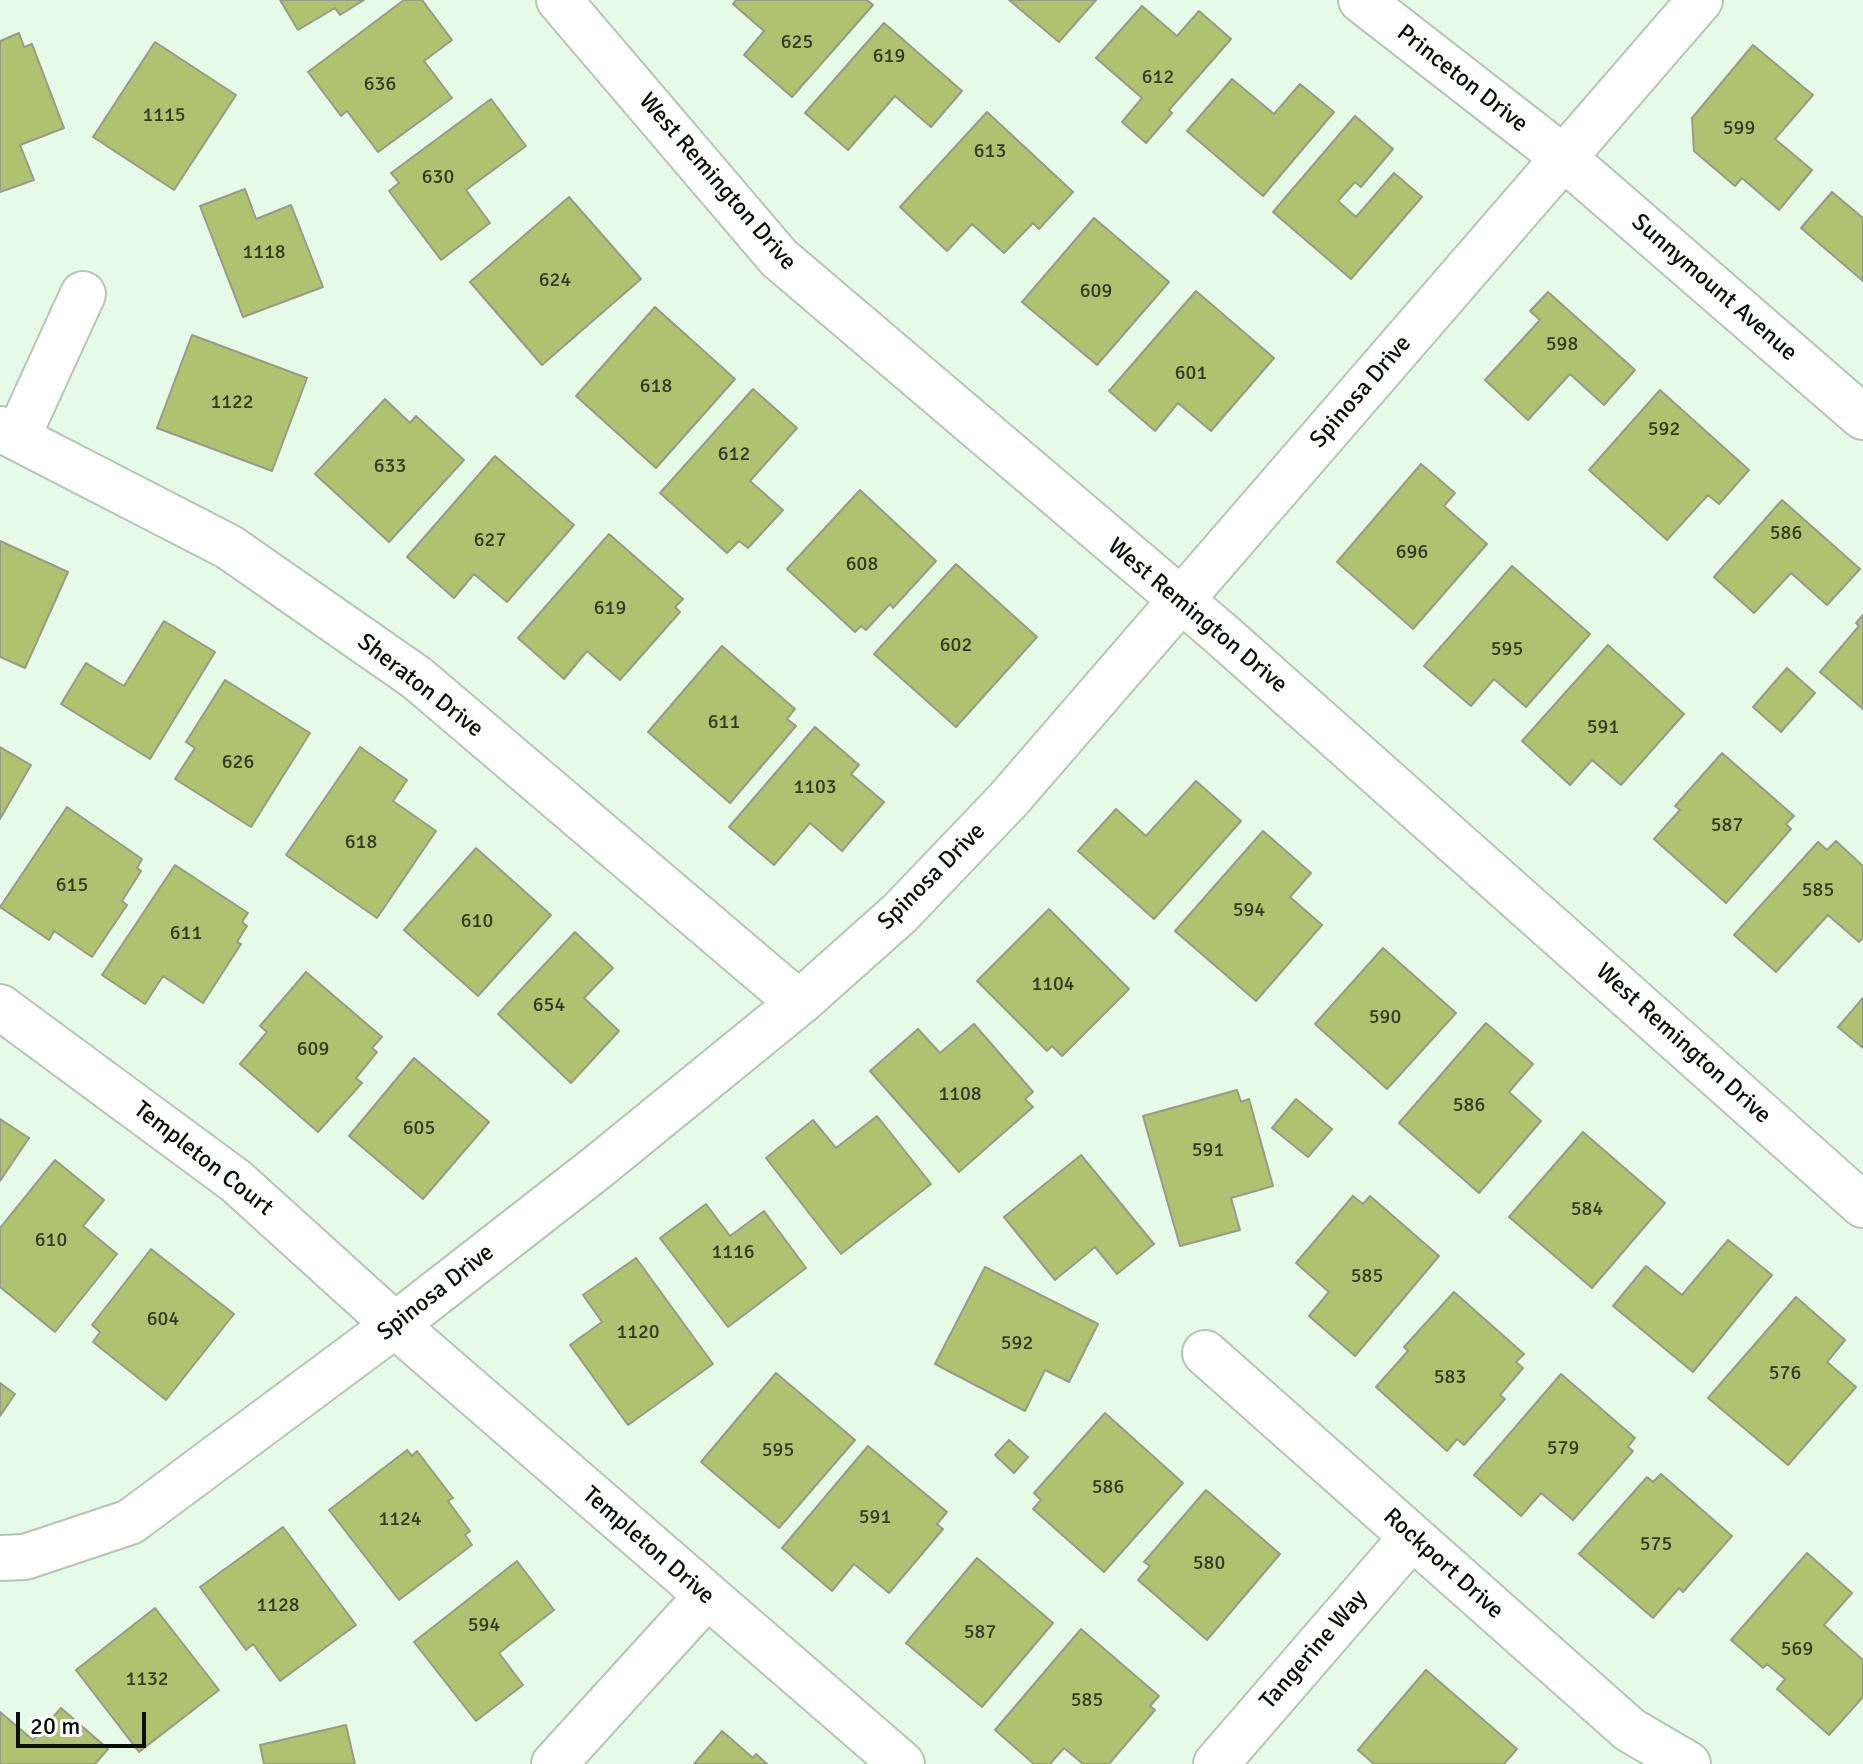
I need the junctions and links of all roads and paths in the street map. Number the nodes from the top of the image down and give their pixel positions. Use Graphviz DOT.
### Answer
graph roads {
  1 [pos="559,0"];
  2 [pos="1361,0"];
  3 [pos="1700,0"];
  4 [pos="1564,158"];
  5 [pos="83,294"];
  6 [pos="1863,417"];
  7 [pos="9,432"];
  8 [pos="1178,600"];
  9 [pos="799,1003"];
  10 [pos="0,1007"];
  11 [pos="1863,1205"];
  12 [pos="395,1325"];
  13 [pos="1205,1353"];
  14 [pos="1412,1537"];
  15 [pos="0,1558"];
  16 [pos="706,1597"];
  17 [pos="554,1764"];
  18 [pos="902,1764"];
  19 [pos="1216,1764"];
  20 [pos="1688,1764"];
  1 -- 8 [label="street, West Remington Drive"];
  2 -- 4 [label="street, Princeton Drive"];
  3 -- 4 [label="street, Spinosa Drive"];
  4 -- 6 [label="street, Sunnymount Avenue"];
  4 -- 8 [label="street, Spinosa Drive"];
  5 -- 7 [label="street"];
  7 -- 9 [label="street, Sheraton Drive"];
  8 -- 9 [label="street, Spinosa Drive"];
  8 -- 11 [label="street, West Remington Drive"];
  9 -- 12 [label="street, Spinosa Drive"];
  10 -- 12 [label="street, Templeton Court"];
  12 -- 15 [label="street, Spinosa Drive"];
  12 -- 16 [label="street, Templeton Drive"];
  13 -- 14 [label="street, Rockport Drive"];
  14 -- 19 [label="street, Tangerine Way"];
  14 -- 20 [label="street, Rockport Drive"];
  16 -- 17 [label="street"];
  16 -- 18 [label="street, Templeton Drive"];
}
